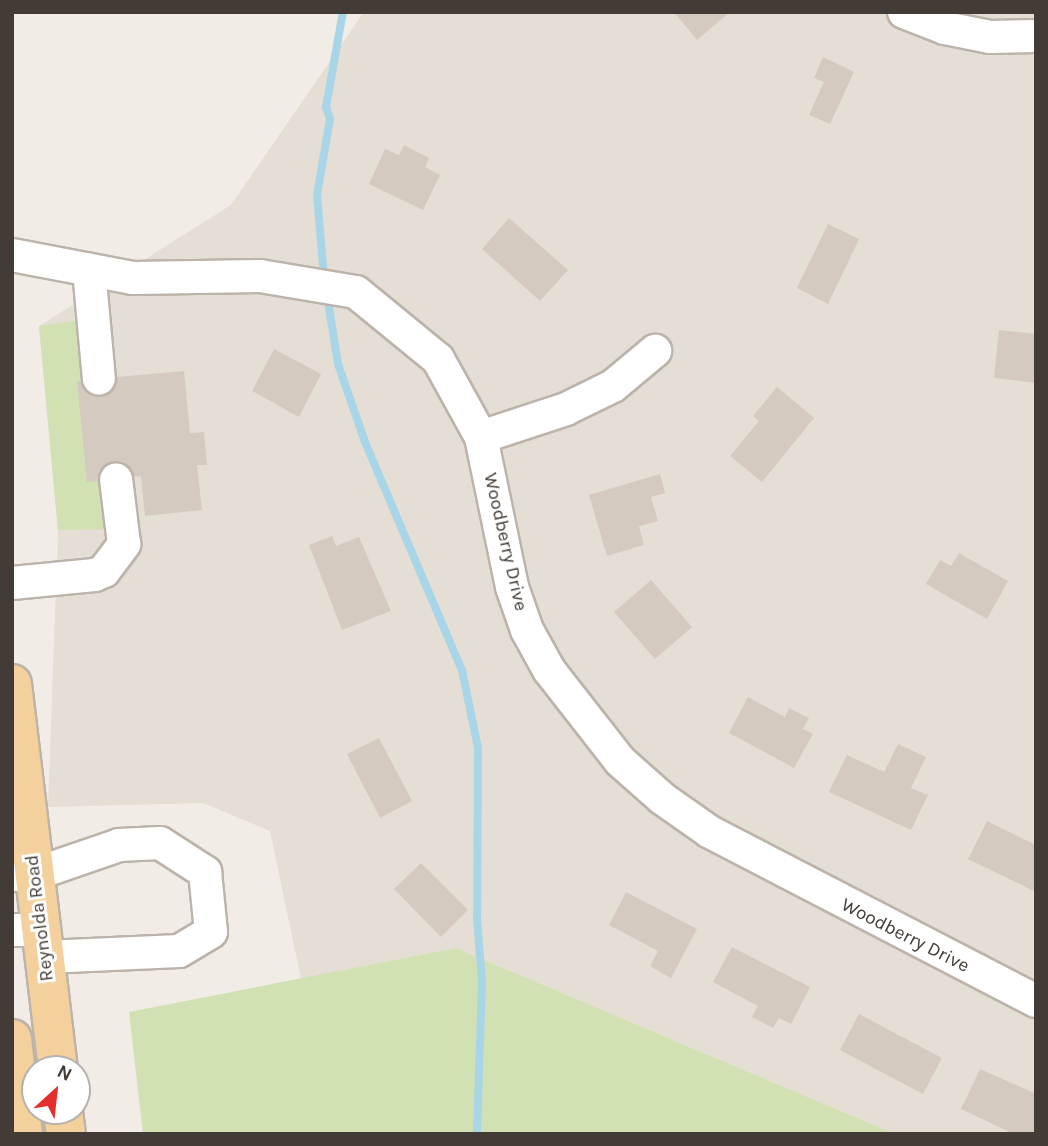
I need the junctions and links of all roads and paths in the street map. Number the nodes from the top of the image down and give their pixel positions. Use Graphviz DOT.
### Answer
graph roads {
  1 [pos="904,12"];
  2 [pos="1036,36"];
  3 [pos="12,255"];
  4 [pos="89,270"];
  5 [pos="655,351"];
  6 [pos="99,379"];
  7 [pos="481,437"];
  8 [pos="116,479"];
  9 [pos="12,583"];
  10 [pos="12,684"];
  11 [pos="23,875"];
  12 [pos="33,939"];
  13 [pos="1036,1001"];
  14 [pos="12,1040"];
  15 [pos="55,1055"];
  16 [pos="23,1134"];
  1 -- 2 [label="street"];
  3 -- 4 [label="street, Woodberry Drive"];
  4 -- 6 [label="street"];
  4 -- 7 [label="street, Woodberry Drive"];
  5 -- 7 [label="street"];
  7 -- 13 [label="street, Woodberry Drive"];
  8 -- 9 [label="street"];
  10 -- 11 [label="main road, Reynolda Road"];
  11 -- 12 [label="main road, Reynolda Road"];
  11 -- 12 [label="street"];
  12 -- 15 [label="main road, Reynolda Road"];
  14 -- 16 [label="main road"];
}
